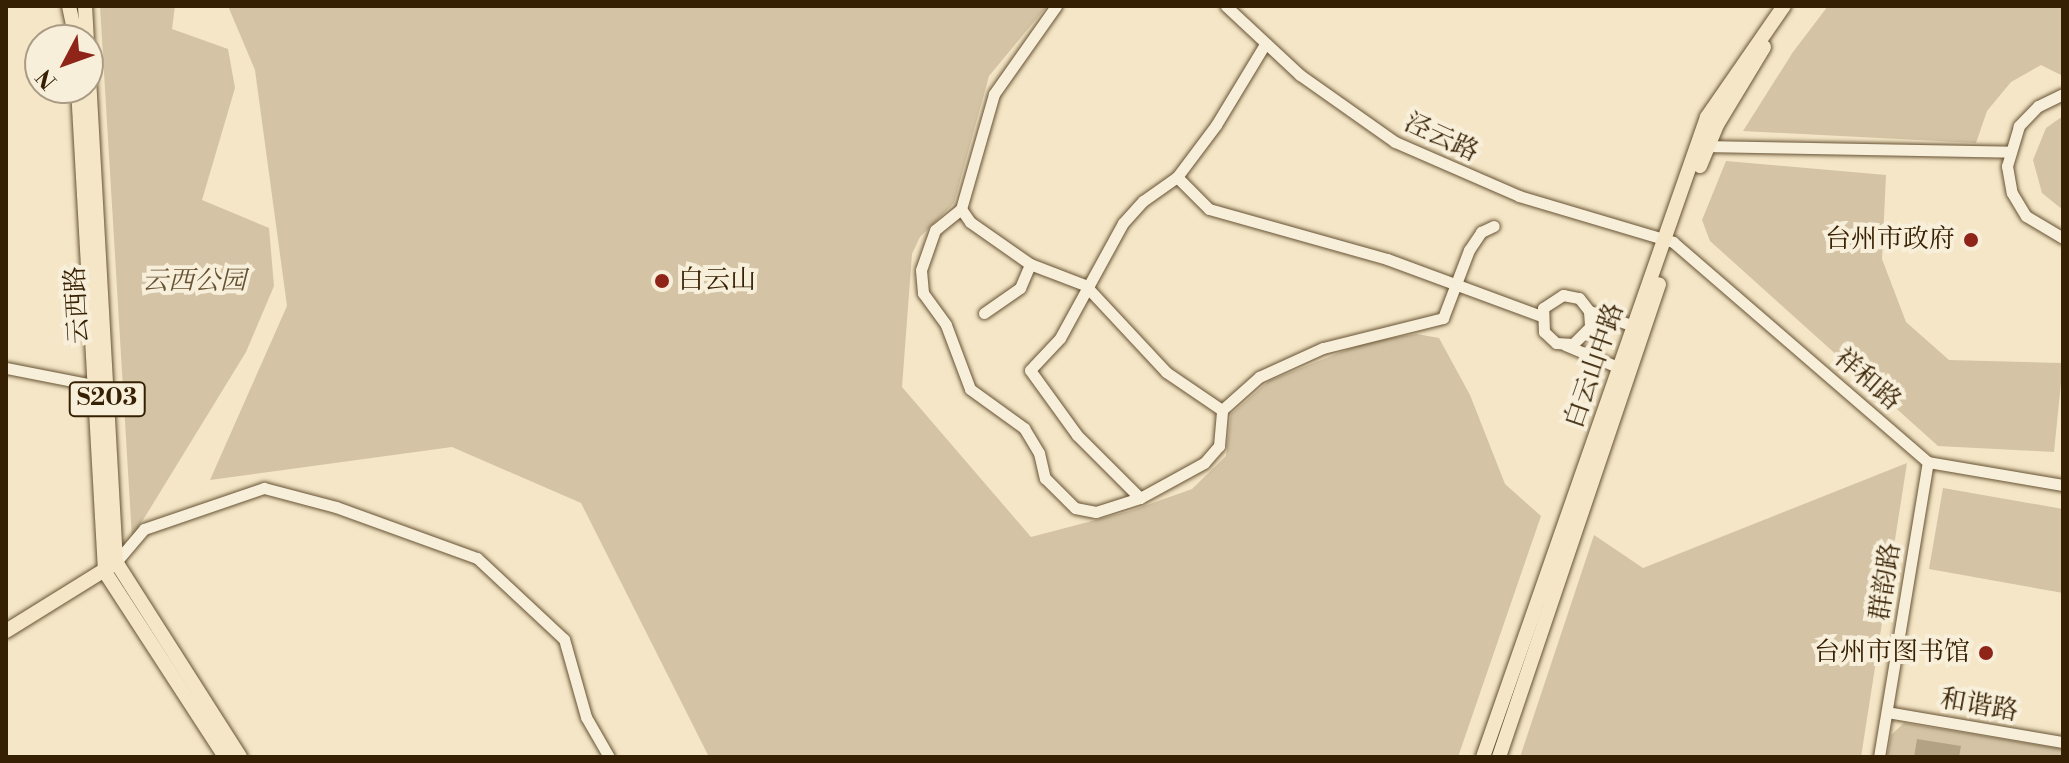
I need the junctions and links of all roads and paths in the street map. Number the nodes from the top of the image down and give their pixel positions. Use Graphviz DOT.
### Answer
graph roads {
  1 [pos="85,6"];
  2 [pos="1056,6"];
  3 [pos="1219,6"];
  4 [pos="1226,6"];
  5 [pos="1784,6"];
  6 [pos="1795,6"];
  7 [pos="1262,47"];
  8 [pos="2063,94"];
  9 [pos="79,104"];
  10 [pos="1708,146"];
  11 [pos="2008,152"];
  12 [pos="1177,177"];
  13 [pos="961,209"];
  14 [pos="1494,226"];
  15 [pos="2063,238"];
  16 [pos="1669,240"];
  17 [pos="1030,264"];
  18 [pos="1085,285"];
  19 [pos="1457,287"];
  20 [pos="1589,311"];
  21 [pos="984,313"];
  22 [pos="1541,316"];
  23 [pos="1634,326"];
  24 [pos="1564,345"];
  25 [pos="6,368"];
  26 [pos="1620,368"];
  27 [pos="93,385"];
  28 [pos="1222,410"];
  29 [pos="1928,462"];
  30 [pos="2063,485"];
  31 [pos="1140,498"];
  32 [pos="110,567"];
  33 [pos="6,631"];
  34 [pos="1887,712"];
  35 [pos="2063,742"];
  36 [pos="225,757"];
  37 [pos="240,757"];
  38 [pos="609,757"];
  39 [pos="1481,757"];
  40 [pos="1499,757"];
  41 [pos="1879,757"];
  1 -- 32 [label="main road, 云西路 / S203"];
  2 -- 13 [label="street"];
  3 -- 7 [label="street"];
  4 -- 7 [label="street, 泾云路"];
  5 -- 16 [label="main road, 白云山中路"];
  6 -- 10 [label="main road, 白云山中路"];
  7 -- 12 [label="street"];
  7 -- 16 [label="street, 泾云路"];
  8 -- 11 [label="street"];
  9 -- 27 [label="main road, 云西路 / S203"];
  10 -- 11 [label="street"];
  10 -- 16 [label="main road, 白云山中路"];
  11 -- 15 [label="street"];
  12 -- 18 [label="street"];
  12 -- 19 [label="street"];
  13 -- 17 [label="street"];
  13 -- 31 [label="street"];
  14 -- 19 [label="street"];
  16 -- 23 [label="main road, 白云山中路"];
  16 -- 29 [label="street, 祥和路"];
  16 -- 40 [label="main road, 白云山中路"];
  17 -- 18 [label="street"];
  17 -- 21 [label="street"];
  18 -- 28 [label="street"];
  18 -- 31 [label="street"];
  19 -- 22 [label="street"];
  19 -- 28 [label="street"];
  20 -- 22 [label="street"];
  20 -- 23 [label="street"];
  20 -- 24 [label="street"];
  22 -- 24 [label="street"];
  23 -- 26 [label="main road, 白云山中路"];
  24 -- 26 [label="street"];
  25 -- 27 [label="street"];
  26 -- 39 [label="main road, 白云山中路"];
  27 -- 32 [label="main road, 云西路 / S203"];
  28 -- 31 [label="street"];
  29 -- 30 [label="street"];
  29 -- 34 [label="street, 群韵路"];
  32 -- 33 [label="main road"];
  32 -- 36 [label="main road, 云西路 / S203"];
  32 -- 37 [label="main road, 云西路 / S203"];
  32 -- 38 [label="street"];
  34 -- 35 [label="street, 和谐路"];
  34 -- 41 [label="street, 群韵路"];
}
